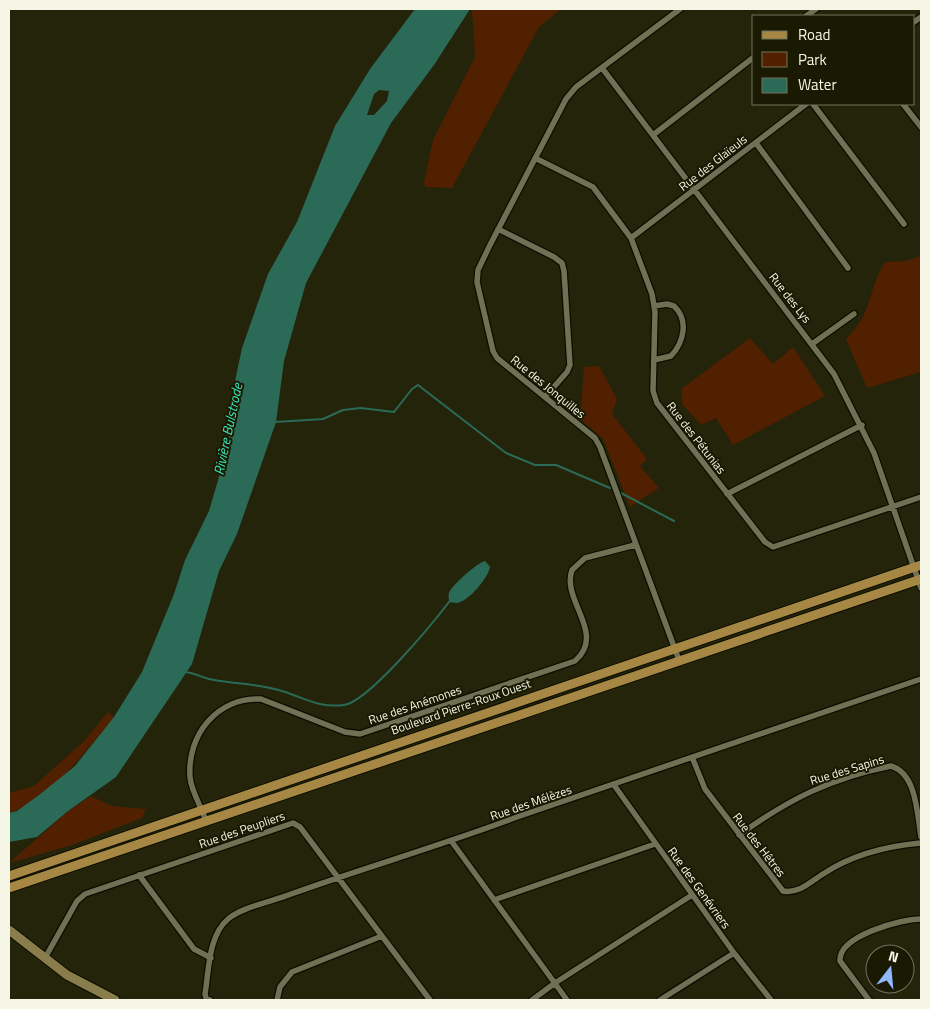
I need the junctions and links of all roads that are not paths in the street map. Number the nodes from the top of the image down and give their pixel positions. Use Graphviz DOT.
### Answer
graph roads {
  1 [pos="680,9"];
  2 [pos="752,59"];
  3 [pos="602,68"];
  4 [pos="805,105"];
  5 [pos="815,105"];
  6 [pos="905,105"];
  7 [pos="921,127"];
  8 [pos="653,135"];
  9 [pos="756,143"];
  10 [pos="535,158"];
  11 [pos="695,190"];
  12 [pos="904,224"];
  13 [pos="498,229"];
  14 [pos="631,238"];
  15 [pos="848,268"];
  16 [pos="654,306"];
  17 [pos="854,314"];
  18 [pos="812,344"];
  19 [pos="654,360"];
  20 [pos="545,397"];
  21 [pos="862,426"];
  22 [pos="727,494"];
  23 [pos="921,496"];
  24 [pos="894,506"];
  25 [pos="636,545"];
  26 [pos="918,566"];
  27 [pos="920,582"];
  28 [pos="675,648"];
  29 [pos="679,660"];
  30 [pos="921,679"];
  31 [pos="692,757"];
  32 [pos="614,785"];
  33 [pos="202,809"];
  34 [pos="206,821"];
  35 [pos="739,835"];
  36 [pos="921,837"];
  37 [pos="452,842"];
  38 [pos="921,842"];
  39 [pos="655,844"];
  40 [pos="139,875"];
  41 [pos="9,876"];
  42 [pos="338,878"];
  43 [pos="9,888"];
  44 [pos="692,895"];
  45 [pos="494,900"];
  46 [pos="921,919"];
  47 [pos="9,930"];
  48 [pos="382,936"];
  49 [pos="734,953"];
  50 [pos="45,958"];
  51 [pos="211,958"];
  52 [pos="555,983"];
  53 [pos="208,999"];
  54 [pos="115,1000"];
  55 [pos="277,1000"];
  56 [pos="430,1000"];
  57 [pos="532,1000"];
  58 [pos="567,1000"];
  59 [pos="660,1000"];
  60 [pos="770,1000"];
  61 [pos="869,1000"];
  1 -- 3 [label="street, Rue des Jonquilles"];
  2 -- 8 [label="street"];
  3 -- 8 [label="street, Rue des Lys"];
  3 -- 10 [label="street, Rue des Jonquilles"];
  4 -- 9 [label="street, Rue des Glaïeuls"];
  5 -- 12 [label="street"];
  6 -- 7 [label="street"];
  8 -- 11 [label="street, Rue des Lys"];
  9 -- 11 [label="street, Rue des Glaïeuls"];
  9 -- 15 [label="street"];
  10 -- 13 [label="street, Rue des Jonquilles"];
  10 -- 14 [label="street, Rue des Pétunias"];
  11 -- 14 [label="street, Rue des Glaïeuls"];
  11 -- 18 [label="street, Rue des Lys"];
  13 -- 20 [label="street, Rue des Jonquilles"];
  13 -- 20 [label="street"];
  14 -- 16 [label="street, Rue des Pétunias"];
  16 -- 19 [label="street, Rue des Pétunias"];
  16 -- 19 [label="street"];
  17 -- 18 [label="street"];
  18 -- 21 [label="street, Rue des Lys"];
  19 -- 22 [label="street, Rue des Pétunias"];
  20 -- 25 [label="street, Rue des Jonquilles"];
  21 -- 22 [label="street"];
  21 -- 24 [label="street, Rue des Lys"];
  22 -- 24 [label="street, Rue des Pétunias"];
  23 -- 24 [label="street, Rue des Pétunias"];
  24 -- 26 [label="street, Rue des Lys"];
  25 -- 28 [label="street, Rue des Jonquilles"];
  25 -- 33 [label="street, Rue des Anémones"];
  26 -- 27 [label="street, Rue des Lys"];
  26 -- 28 [label="main road, Boulevard Pierre-Roux Ouest"];
  27 -- 29 [label="main road"];
  28 -- 29 [label="street, Rue des Jonquilles"];
  28 -- 33 [label="main road, Boulevard Pierre-Roux Ouest"];
  29 -- 34 [label="main road"];
  30 -- 31 [label="street, Rue des Mélèzes"];
  31 -- 32 [label="street, Rue des Mélèzes"];
  31 -- 35 [label="street, Rue des Hêtres"];
  32 -- 37 [label="street, Rue des Mélèzes"];
  32 -- 39 [label="street, Rue des Genévriers"];
  33 -- 34 [label="street, Rue des Anémones"];
  33 -- 41 [label="main road, Boulevard Pierre-Roux Ouest"];
  34 -- 43 [label="main road"];
  35 -- 36 [label="street, Rue des Sapins"];
  35 -- 38 [label="street, Rue des Hêtres"];
  37 -- 42 [label="street, Rue des Mélèzes"];
  37 -- 45 [label="street"];
  39 -- 44 [label="street, Rue des Genévriers"];
  39 -- 45 [label="street"];
  40 -- 42 [label="street, Rue des Peupliers"];
  40 -- 50 [label="street, Rue des Peupliers"];
  40 -- 51 [label="street"];
  42 -- 48 [label="street, Rue des Peupliers"];
  42 -- 51 [label="street, Rue des Mélèzes"];
  44 -- 49 [label="street, Rue des Genévriers"];
  44 -- 52 [label="street"];
  45 -- 52 [label="street"];
  46 -- 61 [label="street"];
  47 -- 50 [label="main road"];
  48 -- 55 [label="street"];
  48 -- 56 [label="street, Rue des Peupliers"];
  49 -- 59 [label="street"];
  49 -- 60 [label="street, Rue des Genévriers"];
  50 -- 54 [label="main road"];
  51 -- 53 [label="street, Rue des Mélèzes"];
  52 -- 57 [label="street"];
  52 -- 58 [label="street"];
}
